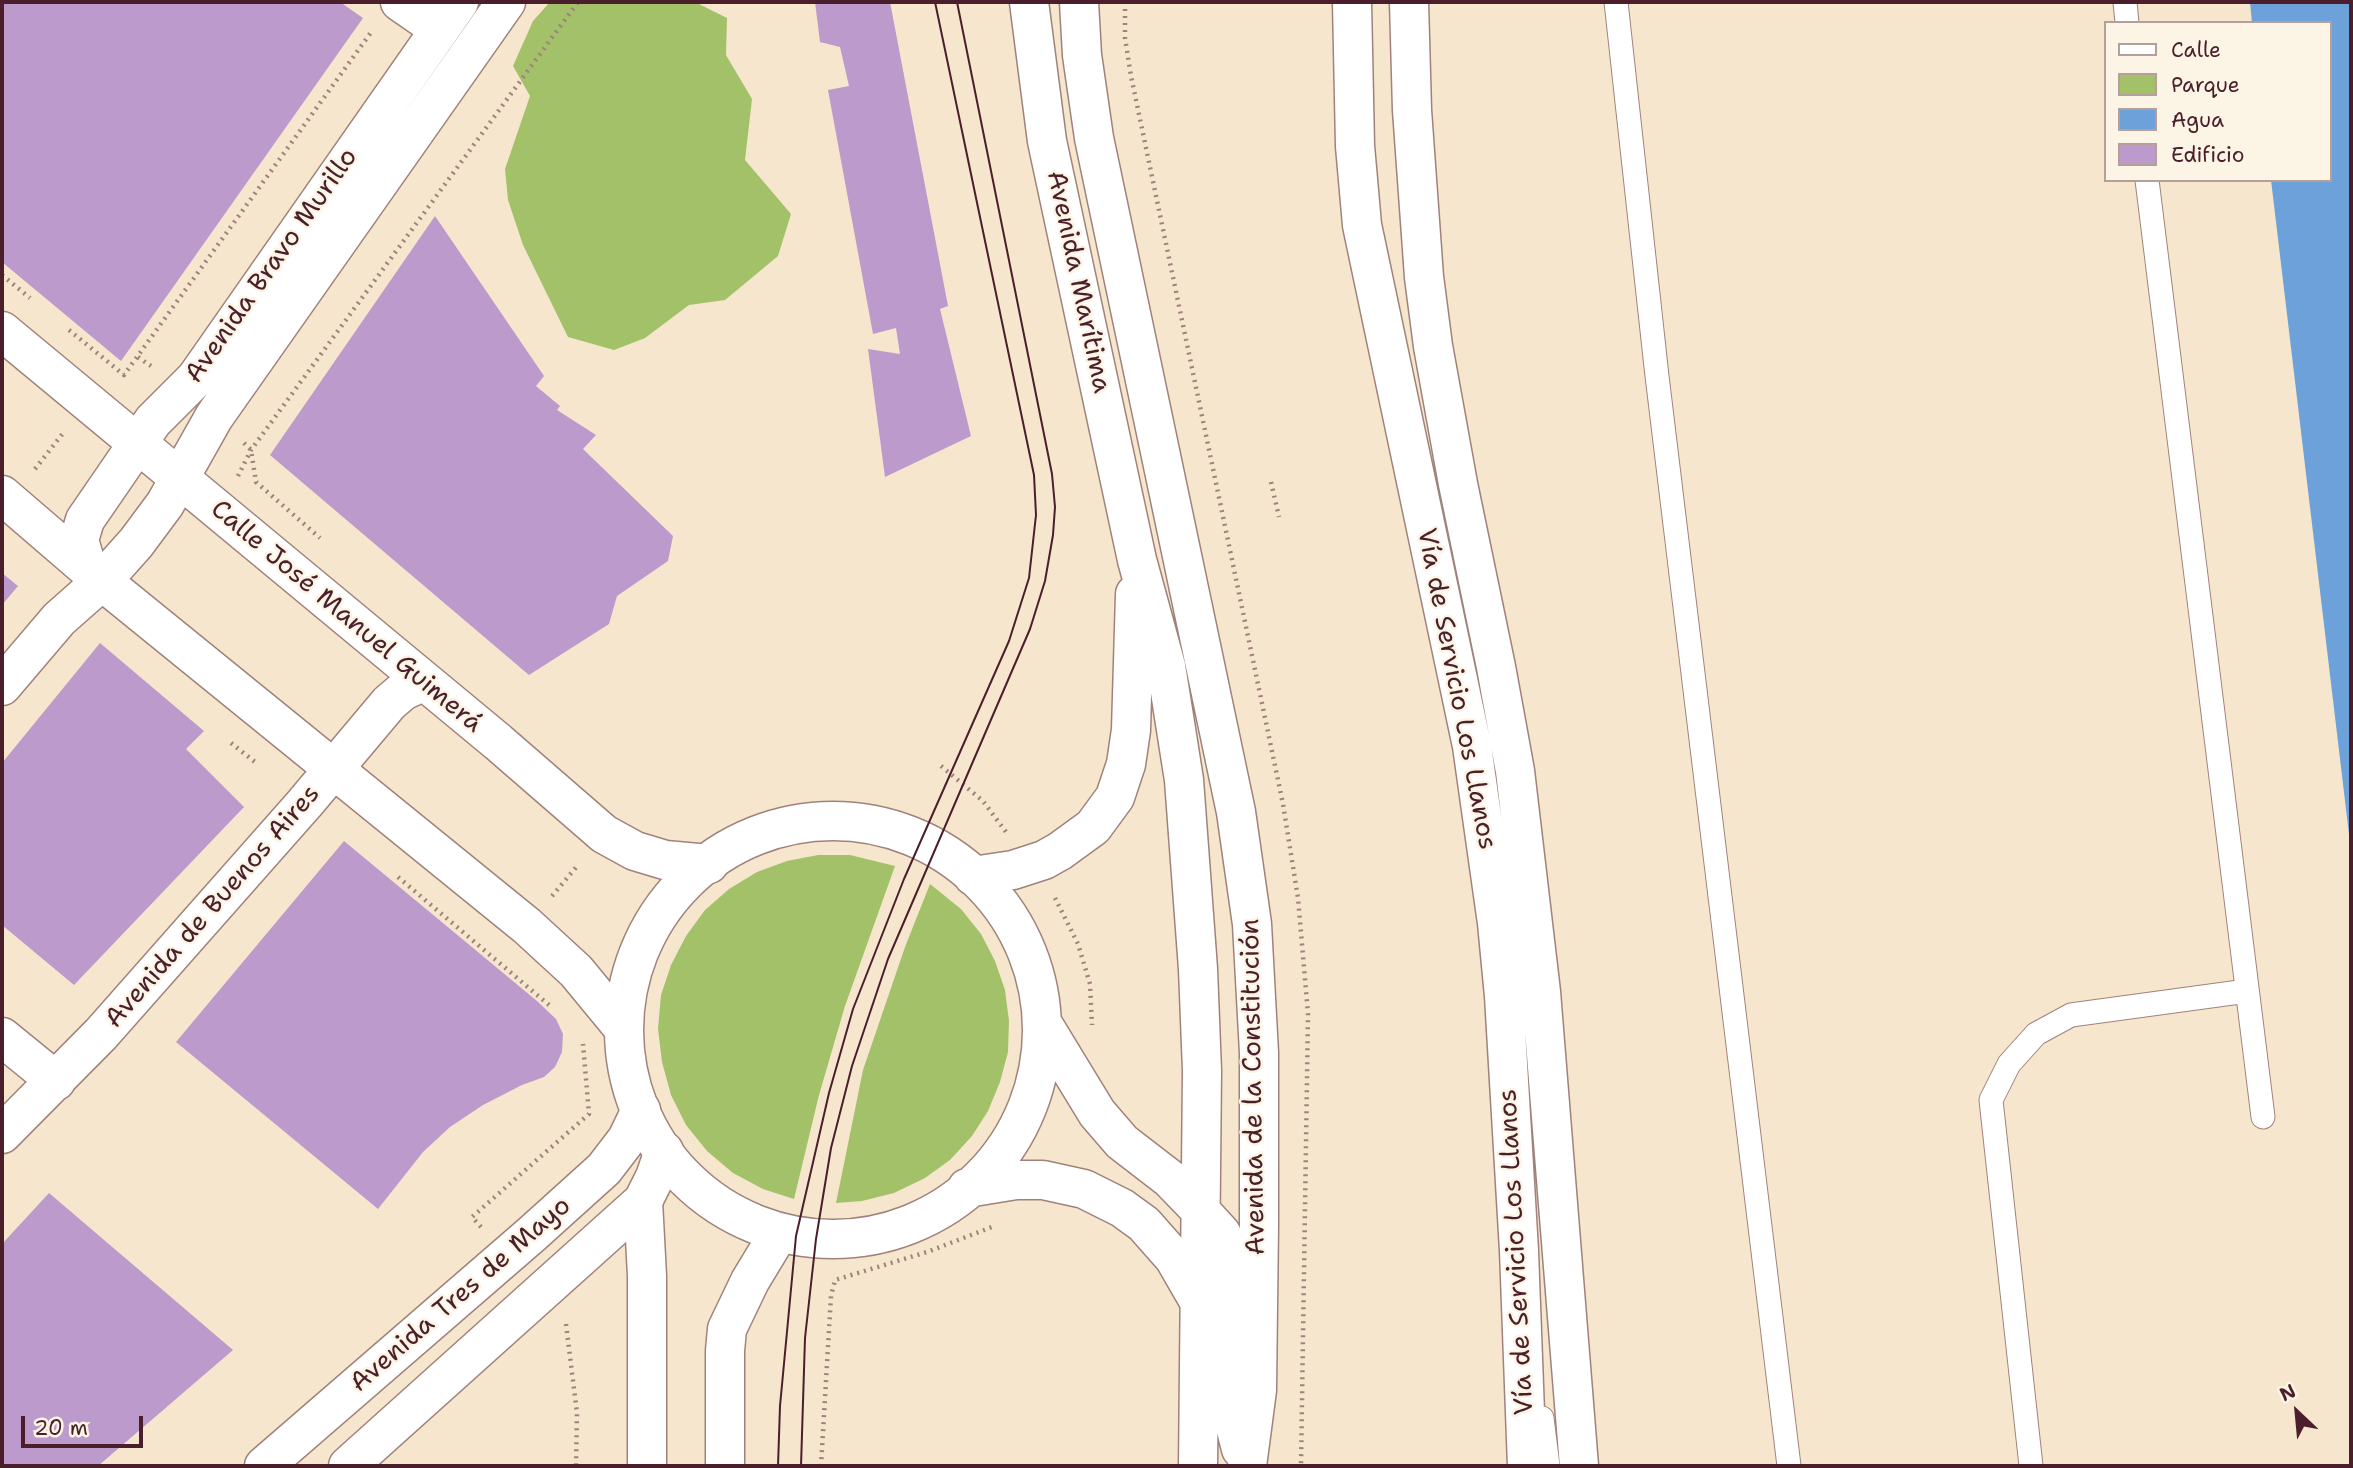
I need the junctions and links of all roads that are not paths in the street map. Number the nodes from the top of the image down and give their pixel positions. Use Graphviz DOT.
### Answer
graph roads {
  1 [pos="506,2"];
  2 [pos="1028,2"];
  3 [pos="1079,2"];
  4 [pos="1352,2"];
  5 [pos="1409,2"];
  6 [pos="1616,2"];
  7 [pos="2125,2"];
  8 [pos="388,13"];
  9 [pos="449,15"];
  10 [pos="2127,21"];
  11 [pos="2147,182"];
  12 [pos="2,331"];
  13 [pos="136,443"];
  14 [pos="178,479"];
  15 [pos="6,498"];
  16 [pos="1173,505"];
  17 [pos="1137,560"];
  18 [pos="95,574"];
  19 [pos="424,681"];
  20 [pos="2,686"];
  21 [pos="333,769"];
  22 [pos="709,864"];
  23 [pos="973,876"];
  24 [pos="2248,990"];
  25 [pos="1044,1027"];
  26 [pos="623,1028"];
  27 [pos="2,1037"];
  28 [pos="56,1081"];
  29 [pos="641,1110"];
  30 [pos="2263,1117"];
  31 [pos="2,1134"];
  32 [pos="664,1151"];
  33 [pos="967,1188"];
  34 [pos="643,1201"];
  35 [pos="1199,1209"];
  36 [pos="779,1233"];
  37 [pos="1519,1251"];
  38 [pos="1200,1303"];
  39 [pos="264,1466"];
  40 [pos="348,1466"];
  41 [pos="647,1466"];
  42 [pos="725,1466"];
  43 [pos="1198,1466"];
  44 [pos="1246,1466"];
  45 [pos="1527,1466"];
  46 [pos="1548,1466"];
  47 [pos="1579,1466"];
  48 [pos="1789,1466"];
  49 [pos="2031,1466"];
  1 -- 14 [label="main road, Avenida Bravo Murillo"];
  2 -- 17 [label="main road, Avenida Marítima"];
  3 -- 16 [label="main road, Avenida Marítima"];
  4 -- 37 [label="main road, Vía de Servicio Los Llanos"];
  5 -- 47 [label="main road, Vía de Servicio Los Llanos"];
  6 -- 48 [label="lane"];
  7 -- 10 [label="lane"];
  8 -- 9 [label="main road"];
  9 -- 13 [label="main road, Avenida Bravo Murillo"];
  11 -- 24 [label="lane"];
  12 -- 13 [label="main road, Calle José Manuel Guimerá"];
  13 -- 14 [label="main road, Calle José Manuel Guimerá"];
  13 -- 18 [label="main road, Avenida Bravo Murillo"];
  14 -- 18 [label="main road, Avenida Bravo Murillo"];
  14 -- 19 [label="main road, Calle José Manuel Guimerá"];
  15 -- 18 [label="main road"];
  16 -- 44 [label="main road, Avenida de la Constitución"];
  17 -- 23 [label="main road"];
  17 -- 35 [label="main road, Avenida de la Constitución"];
  18 -- 20 [label="main road, Avenida Bravo Murillo"];
  18 -- 21 [label="main road"];
  19 -- 21 [label="main road, Avenida de Buenos Aires"];
  19 -- 22 [label="main road, Calle José Manuel Guimerá"];
  21 -- 26 [label="main road"];
  21 -- 28 [label="main road, Avenida de Buenos Aires"];
  22 -- 23 [label="main road"];
  22 -- 26 [label="main road"];
  23 -- 25 [label="main road"];
  24 -- 30 [label="lane"];
  24 -- 49 [label="lane"];
  25 -- 33 [label="main road"];
  25 -- 35 [label="main road"];
  26 -- 29 [label="main road"];
  27 -- 28 [label="main road"];
  28 -- 31 [label="main road, Avenida de Buenos Aires"];
  29 -- 32 [label="main road"];
  29 -- 39 [label="main road, Avenida Tres de Mayo"];
  32 -- 34 [label="main road"];
  32 -- 36 [label="main road"];
  33 -- 36 [label="main road"];
  33 -- 38 [label="main road"];
  34 -- 40 [label="main road"];
  34 -- 41 [label="main road"];
  35 -- 38 [label="main road, Avenida de la Constitución"];
  35 -- 44 [label="main road"];
  36 -- 42 [label="main road"];
  37 -- 45 [label="main road, Vía de Servicio Los Llanos"];
  37 -- 46 [label="lane"];
  38 -- 43 [label="main road, Avenida de la Constitución"];
}
